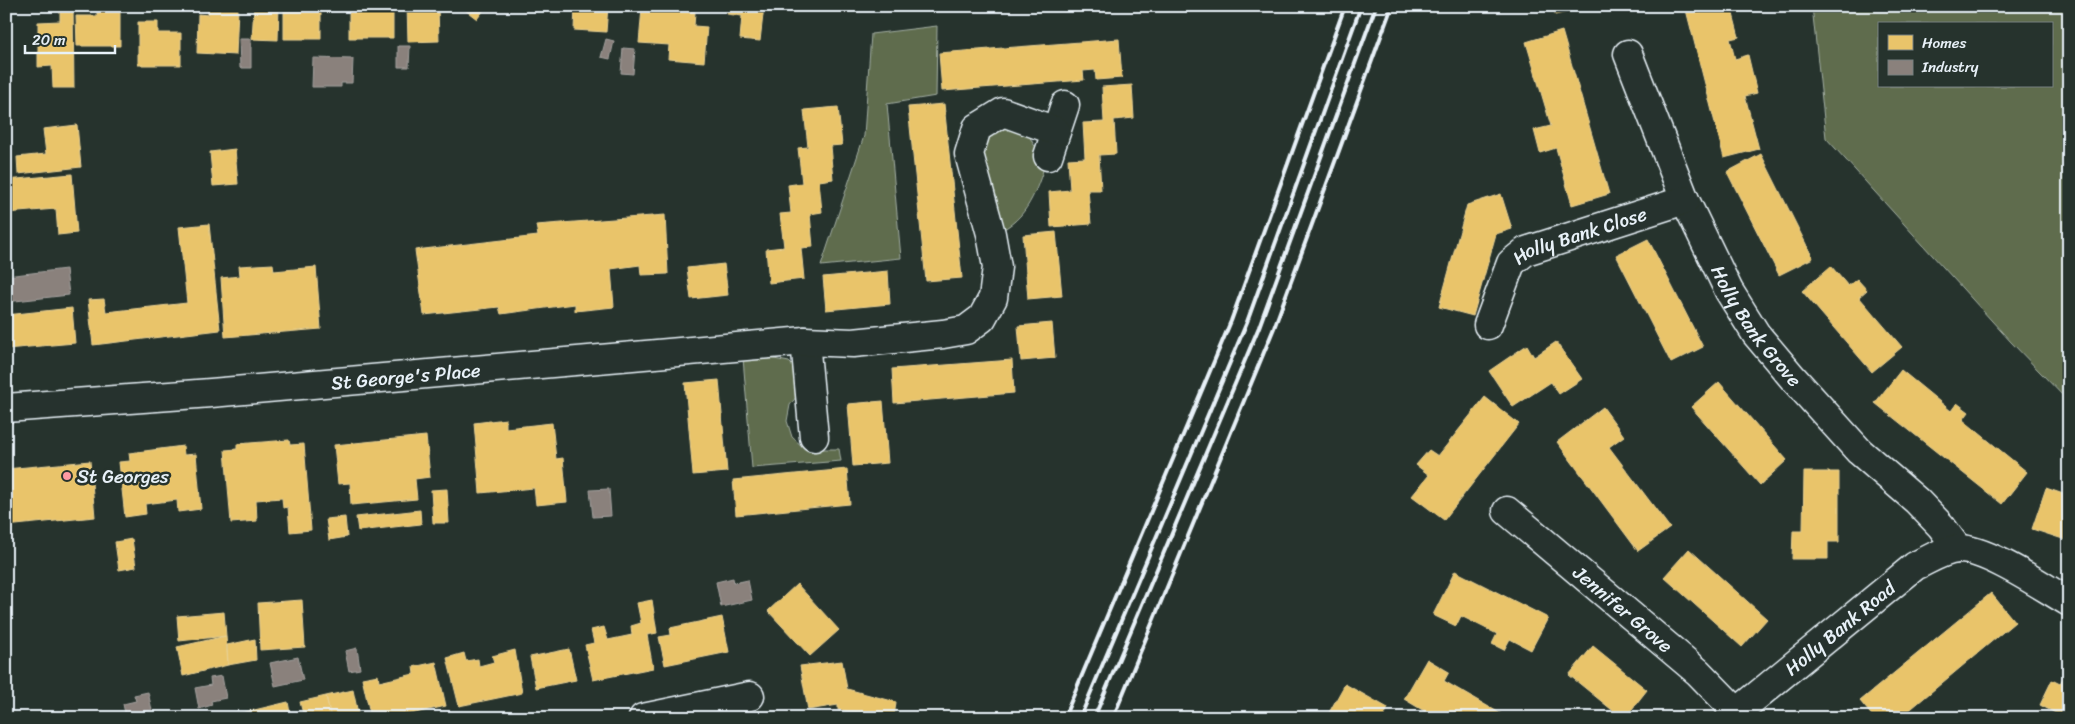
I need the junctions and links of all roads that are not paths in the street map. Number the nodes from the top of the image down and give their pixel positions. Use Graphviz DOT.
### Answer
graph roads {
  1 [pos="1628,54"];
  2 [pos="1065,105"];
  3 [pos="1685,200"];
  4 [pos="1488,325"];
  5 [pos="805,341"];
  6 [pos="6,408"];
  7 [pos="814,437"];
  8 [pos="1507,511"];
  9 [pos="1958,549"];
  10 [pos="2069,602"];
  11 [pos="750,696"];
  12 [pos="1734,715"];
  13 [pos="643,718"];
  1 -- 3 [label="street, Holly Bank Grove"];
  2 -- 5 [label="street, St George's Place"];
  3 -- 4 [label="street, Holly Bank Close"];
  3 -- 9 [label="street, Holly Bank Grove"];
  5 -- 6 [label="street, St George's Place"];
  5 -- 7 [label="street"];
  8 -- 12 [label="street, Jennifer Grove"];
  9 -- 10 [label="street"];
  9 -- 12 [label="street, Holly Bank Road"];
  11 -- 13 [label="street"];
}
